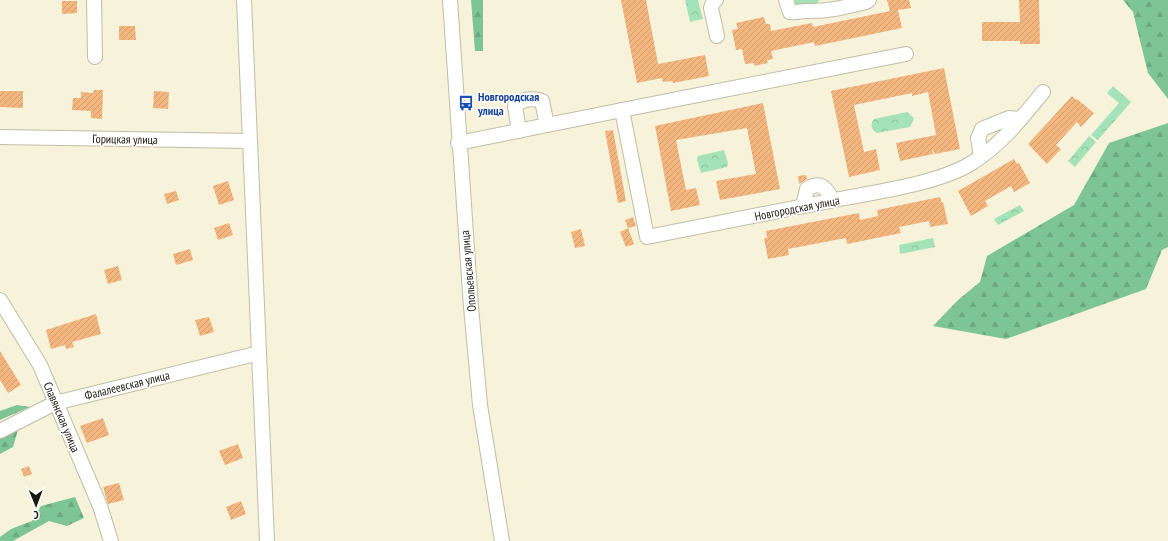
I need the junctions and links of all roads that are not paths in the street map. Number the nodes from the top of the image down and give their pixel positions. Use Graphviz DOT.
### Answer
graph roads {
  1 [pos="94,0"];
  2 [pos="244,0"];
  3 [pos="450,0"];
  4 [pos="716,0"];
  5 [pos="786,0"];
  6 [pos="869,0"];
  7 [pos="717,36"];
  8 [pos="906,54"];
  9 [pos="95,57"];
  10 [pos="1043,92"];
  11 [pos="622,110"];
  12 [pos="1021,119"];
  13 [pos="547,125"];
  14 [pos="519,131"];
  15 [pos="0,137"];
  16 [pos="250,141"];
  17 [pos="458,143"];
  18 [pos="981,156"];
  19 [pos="0,300"];
  20 [pos="259,353"];
  21 [pos="55,403"];
  22 [pos="0,431"];
  23 [pos="111,541"];
  24 [pos="267,541"];
  25 [pos="502,541"];
  1 -- 9 [label="street"];
  2 -- 16 [label="street"];
  3 -- 17 [label="street, Опольевская улица"];
  4 -- 7 [label="street"];
  5 -- 6 [label="street"];
  8 -- 11 [label="street"];
  10 -- 12 [label="street, Новгородская улица"];
  11 -- 13 [label="street"];
  11 -- 18 [label="street, Новгородская улица"];
  12 -- 18 [label="street, Новгородская улица"];
  12 -- 18 [label="street"];
  13 -- 14 [label="street"];
  13 -- 14 [label="street"];
  14 -- 17 [label="street"];
  15 -- 16 [label="street, Горицкая улица"];
  16 -- 20 [label="street"];
  17 -- 25 [label="street, Опольевская улица"];
  19 -- 21 [label="street, Славянская улица"];
  20 -- 21 [label="street, Фалалеевская улица"];
  20 -- 24 [label="street"];
  21 -- 22 [label="street, Фалалеевская улица"];
  21 -- 23 [label="street, Славянская улица"];
}
